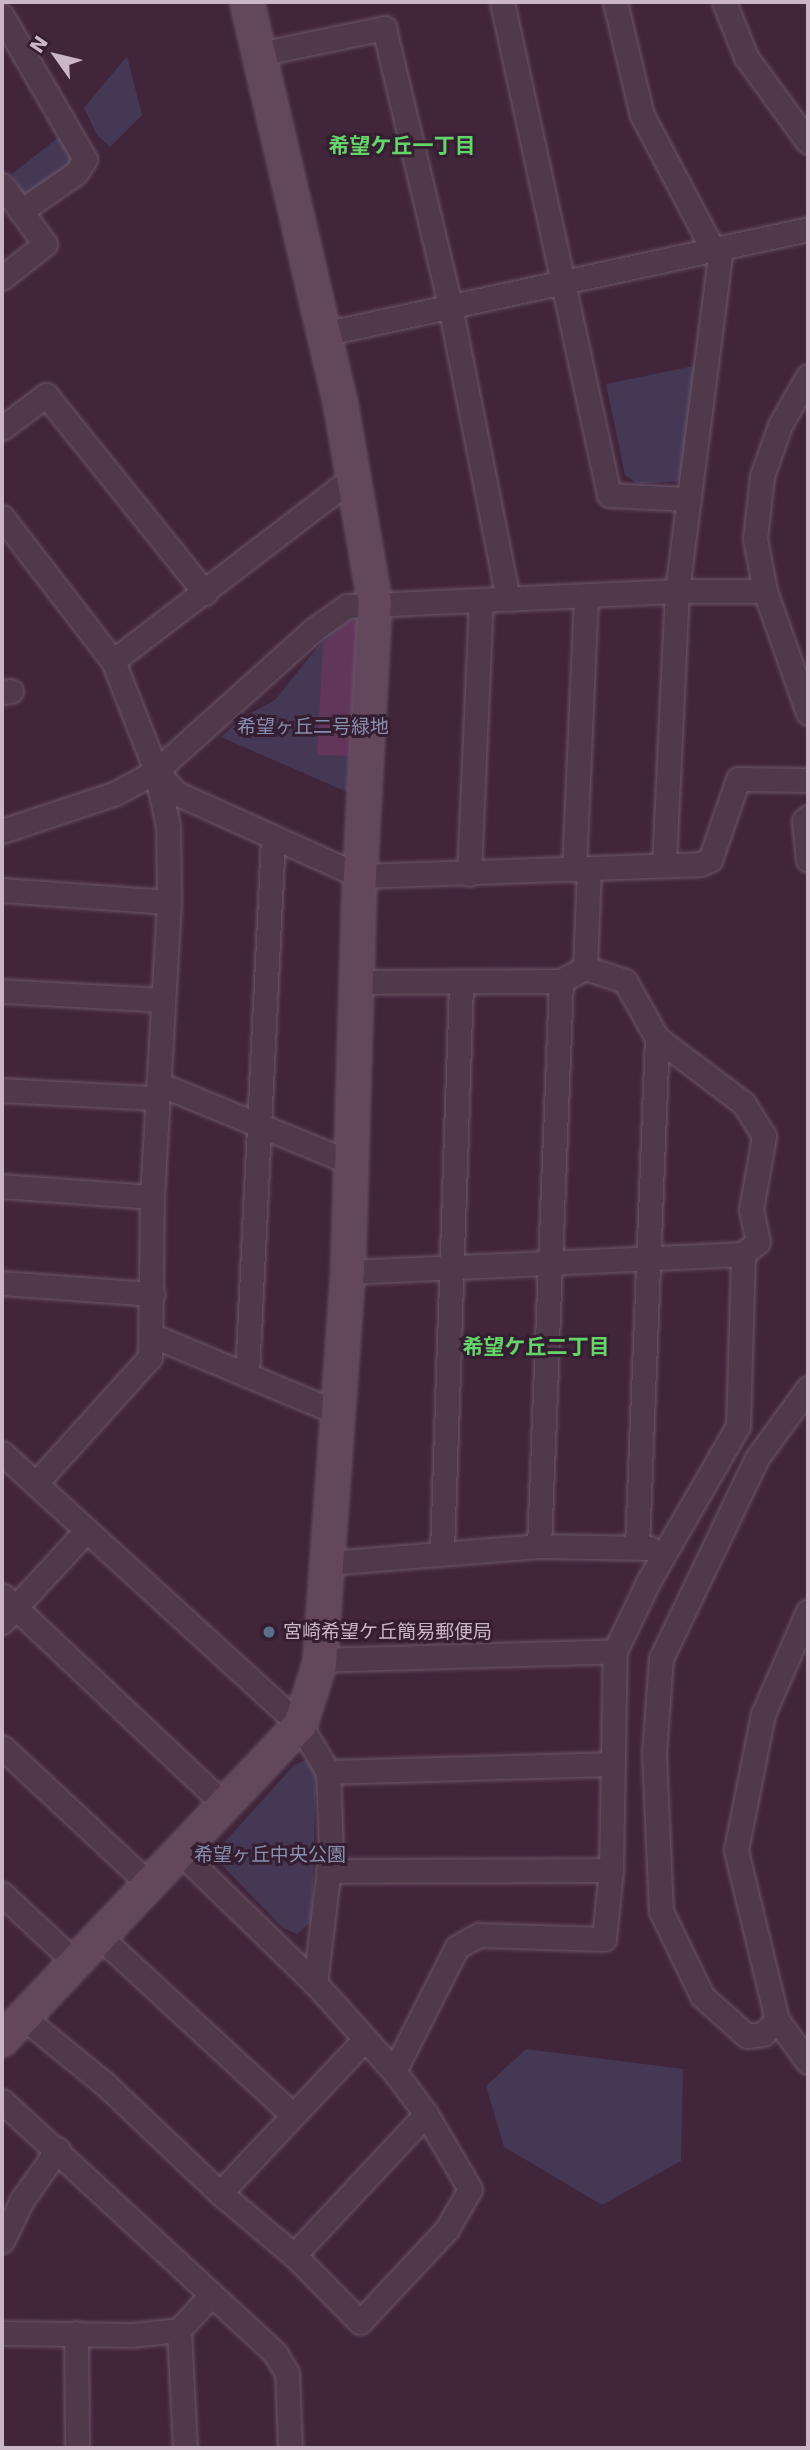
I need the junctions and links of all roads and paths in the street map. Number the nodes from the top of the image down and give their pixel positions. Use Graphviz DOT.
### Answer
graph roads {
  1 [pos="247,2"];
  2 [pos="502,2"];
  3 [pos="615,2"];
  4 [pos="724,2"];
  5 [pos="2,16"];
  6 [pos="259,54"];
  7 [pos="808,142"];
  8 [pos="2,185"];
  9 [pos="21,211"];
  10 [pos="808,229"];
  11 [pos="716,248"];
  12 [pos="2,278"];
  13 [pos="561,284"];
  14 [pos="450,306"];
  15 [pos="323,334"];
  16 [pos="808,376"];
  17 [pos="2,428"];
  18 [pos="354,477"];
  19 [pos="689,499"];
  20 [pos="2,516"];
  21 [pos="677,591"];
  22 [pos="765,591"];
  23 [pos="205,593"];
  24 [pos="586,597"];
  25 [pos="508,599"];
  26 [pos="481,602"];
  27 [pos="375,603"];
  28 [pos="113,661"];
  29 [pos="808,713"];
  30 [pos="156,771"];
  31 [pos="808,780"];
  32 [pos="808,817"];
  33 [pos="2,831"];
  34 [pos="273,838"];
  35 [pos="808,860"];
  36 [pos="664,865"];
  37 [pos="581,869"];
  38 [pos="469,874"];
  39 [pos="360,876"];
  40 [pos="2,890"];
  41 [pos="169,902"];
  42 [pos="585,968"];
  43 [pos="561,981"];
  44 [pos="361,982"];
  45 [pos="461,983"];
  46 [pos="2,991"];
  47 [pos="161,1000"];
  48 [pos="657,1038"];
  49 [pos="2,1090"];
  50 [pos="158,1091"];
  51 [pos="259,1122"];
  52 [pos="354,1164"];
  53 [pos="2,1186"];
  54 [pos="152,1197"];
  55 [pos="743,1254"];
  56 [pos="646,1262"];
  57 [pos="550,1265"];
  58 [pos="452,1268"];
  59 [pos="348,1272"];
  60 [pos="2,1283"];
  61 [pos="153,1294"];
  62 [pos="151,1335"];
  63 [pos="247,1375"];
  64 [pos="808,1388"];
  65 [pos="338,1413"];
  66 [pos="2,1453"];
  67 [pos="36,1483"];
  68 [pos="85,1532"];
  69 [pos="539,1546"];
  70 [pos="637,1546"];
  71 [pos="667,1549"];
  72 [pos="442,1551"];
  73 [pos="328,1563"];
  74 [pos="6,1608"];
  75 [pos="808,1611"];
  76 [pos="615,1651"];
  77 [pos="320,1660"];
  78 [pos="300,1726"];
  79 [pos="2,1747"];
  80 [pos="612,1764"];
  81 [pos="328,1772"];
  82 [pos="225,1805"];
  83 [pos="181,1853"];
  84 [pos="611,1870"];
  85 [pos="328,1871"];
  86 [pos="148,1883"];
  87 [pos="2,1894"];
  88 [pos="100,1937"];
  89 [pos="75,1962"];
  90 [pos="316,1983"];
  91 [pos="24,2018"];
  92 [pos="777,2020"];
  93 [pos="2,2040"];
  94 [pos="364,2040"];
  95 [pos="808,2062"];
  96 [pos="394,2071"];
  97 [pos="2,2101"];
  98 [pos="291,2113"];
  99 [pos="426,2114"];
  100 [pos="58,2149"];
  101 [pos="220,2193"];
  102 [pos="2,2241"];
  103 [pos="294,2255"];
  104 [pos="211,2295"];
  105 [pos="179,2330"];
  106 [pos="2,2333"];
  107 [pos="76,2333"];
  108 [pos="77,2448"];
  109 [pos="185,2448"];
  110 [pos="290,2448"];
  1 -- 6 [label="street"];
  2 -- 13 [label="street"];
  3 -- 11 [label="street"];
  4 -- 7 [label="street"];
  5 -- 9 [label="street"];
  6 -- 14 [label="street"];
  6 -- 15 [label="street"];
  8 -- 9 [label="street"];
  9 -- 12 [label="street"];
  10 -- 11 [label="street"];
  11 -- 13 [label="street"];
  11 -- 19 [label="street"];
  13 -- 14 [label="street"];
  13 -- 19 [label="street"];
  14 -- 15 [label="street"];
  14 -- 25 [label="street"];
  15 -- 18 [label="street"];
  16 -- 22 [label="street"];
  17 -- 23 [label="street"];
  18 -- 23 [label="street"];
  18 -- 27 [label="street"];
  19 -- 21 [label="street"];
  20 -- 28 [label="street"];
  21 -- 22 [label="street"];
  21 -- 24 [label="street"];
  21 -- 36 [label="street"];
  22 -- 29 [label="street"];
  23 -- 28 [label="street"];
  24 -- 25 [label="street"];
  24 -- 37 [label="street"];
  25 -- 26 [label="street"];
  26 -- 27 [label="street"];
  26 -- 38 [label="street"];
  27 -- 30 [label="street"];
  27 -- 39 [label="street"];
  28 -- 30 [label="street"];
  30 -- 33 [label="street"];
  30 -- 34 [label="street"];
  30 -- 41 [label="street"];
  31 -- 36 [label="street"];
  32 -- 35 [label="street"];
  34 -- 39 [label="street"];
  34 -- 51 [label="street"];
  36 -- 37 [label="street"];
  37 -- 38 [label="street"];
  37 -- 42 [label="street"];
  38 -- 39 [label="street"];
  39 -- 44 [label="street"];
  40 -- 41 [label="street"];
  41 -- 47 [label="street"];
  42 -- 43 [label="street"];
  42 -- 48 [label="street"];
  43 -- 45 [label="street"];
  43 -- 57 [label="street"];
  44 -- 45 [label="street"];
  44 -- 52 [label="street"];
  45 -- 58 [label="street"];
  46 -- 47 [label="street"];
  47 -- 50 [label="street"];
  48 -- 55 [label="street"];
  48 -- 56 [label="street"];
  49 -- 50 [label="street"];
  50 -- 51 [label="street"];
  50 -- 54 [label="street"];
  51 -- 52 [label="street"];
  51 -- 63 [label="street"];
  52 -- 59 [label="street"];
  53 -- 54 [label="street"];
  54 -- 61 [label="street"];
  55 -- 56 [label="street"];
  55 -- 71 [label="street"];
  56 -- 57 [label="street"];
  56 -- 70 [label="street"];
  57 -- 58 [label="street"];
  57 -- 69 [label="street"];
  58 -- 59 [label="street"];
  58 -- 72 [label="street"];
  59 -- 65 [label="street"];
  60 -- 61 [label="street"];
  61 -- 62 [label="street"];
  62 -- 63 [label="street"];
  62 -- 67 [label="street"];
  63 -- 65 [label="street"];
  64 -- 92 [label="street"];
  65 -- 73 [label="street"];
  66 -- 67 [label="street"];
  67 -- 68 [label="street"];
  68 -- 74 [label="street"];
  68 -- 78 [label="street"];
  69 -- 70 [label="street"];
  69 -- 72 [label="street"];
  70 -- 71 [label="street"];
  71 -- 76 [label="street"];
  72 -- 73 [label="street"];
  73 -- 77 [label="street"];
  74 -- 82 [label="street"];
  75 -- 92 [label="street"];
  76 -- 77 [label="street"];
  76 -- 80 [label="street"];
  77 -- 78 [label="street"];
  78 -- 81 [label="street"];
  78 -- 82 [label="street"];
  79 -- 86 [label="street"];
  80 -- 81 [label="street"];
  80 -- 84 [label="street"];
  81 -- 85 [label="street"];
  82 -- 83 [label="street"];
  83 -- 86 [label="street"];
  83 -- 90 [label="street"];
  84 -- 85 [label="street"];
  84 -- 96 [label="street"];
  85 -- 90 [label="street"];
  86 -- 88 [label="street"];
  87 -- 89 [label="street"];
  88 -- 89 [label="street"];
  88 -- 98 [label="street"];
  89 -- 91 [label="street"];
  90 -- 94 [label="street"];
  91 -- 93 [label="street"];
  91 -- 101 [label="street"];
  92 -- 95 [label="street"];
  94 -- 96 [label="street"];
  94 -- 98 [label="street"];
  96 -- 99 [label="street"];
  97 -- 100 [label="street"];
  98 -- 101 [label="street"];
  99 -- 103 [label="street"];
  99 -- 103 [label="street"];
  100 -- 102 [label="street"];
  100 -- 104 [label="street"];
  101 -- 103 [label="street"];
  104 -- 105 [label="street"];
  104 -- 110 [label="street"];
  105 -- 107 [label="street"];
  105 -- 109 [label="street"];
  106 -- 107 [label="street"];
  107 -- 108 [label="street"];
}
